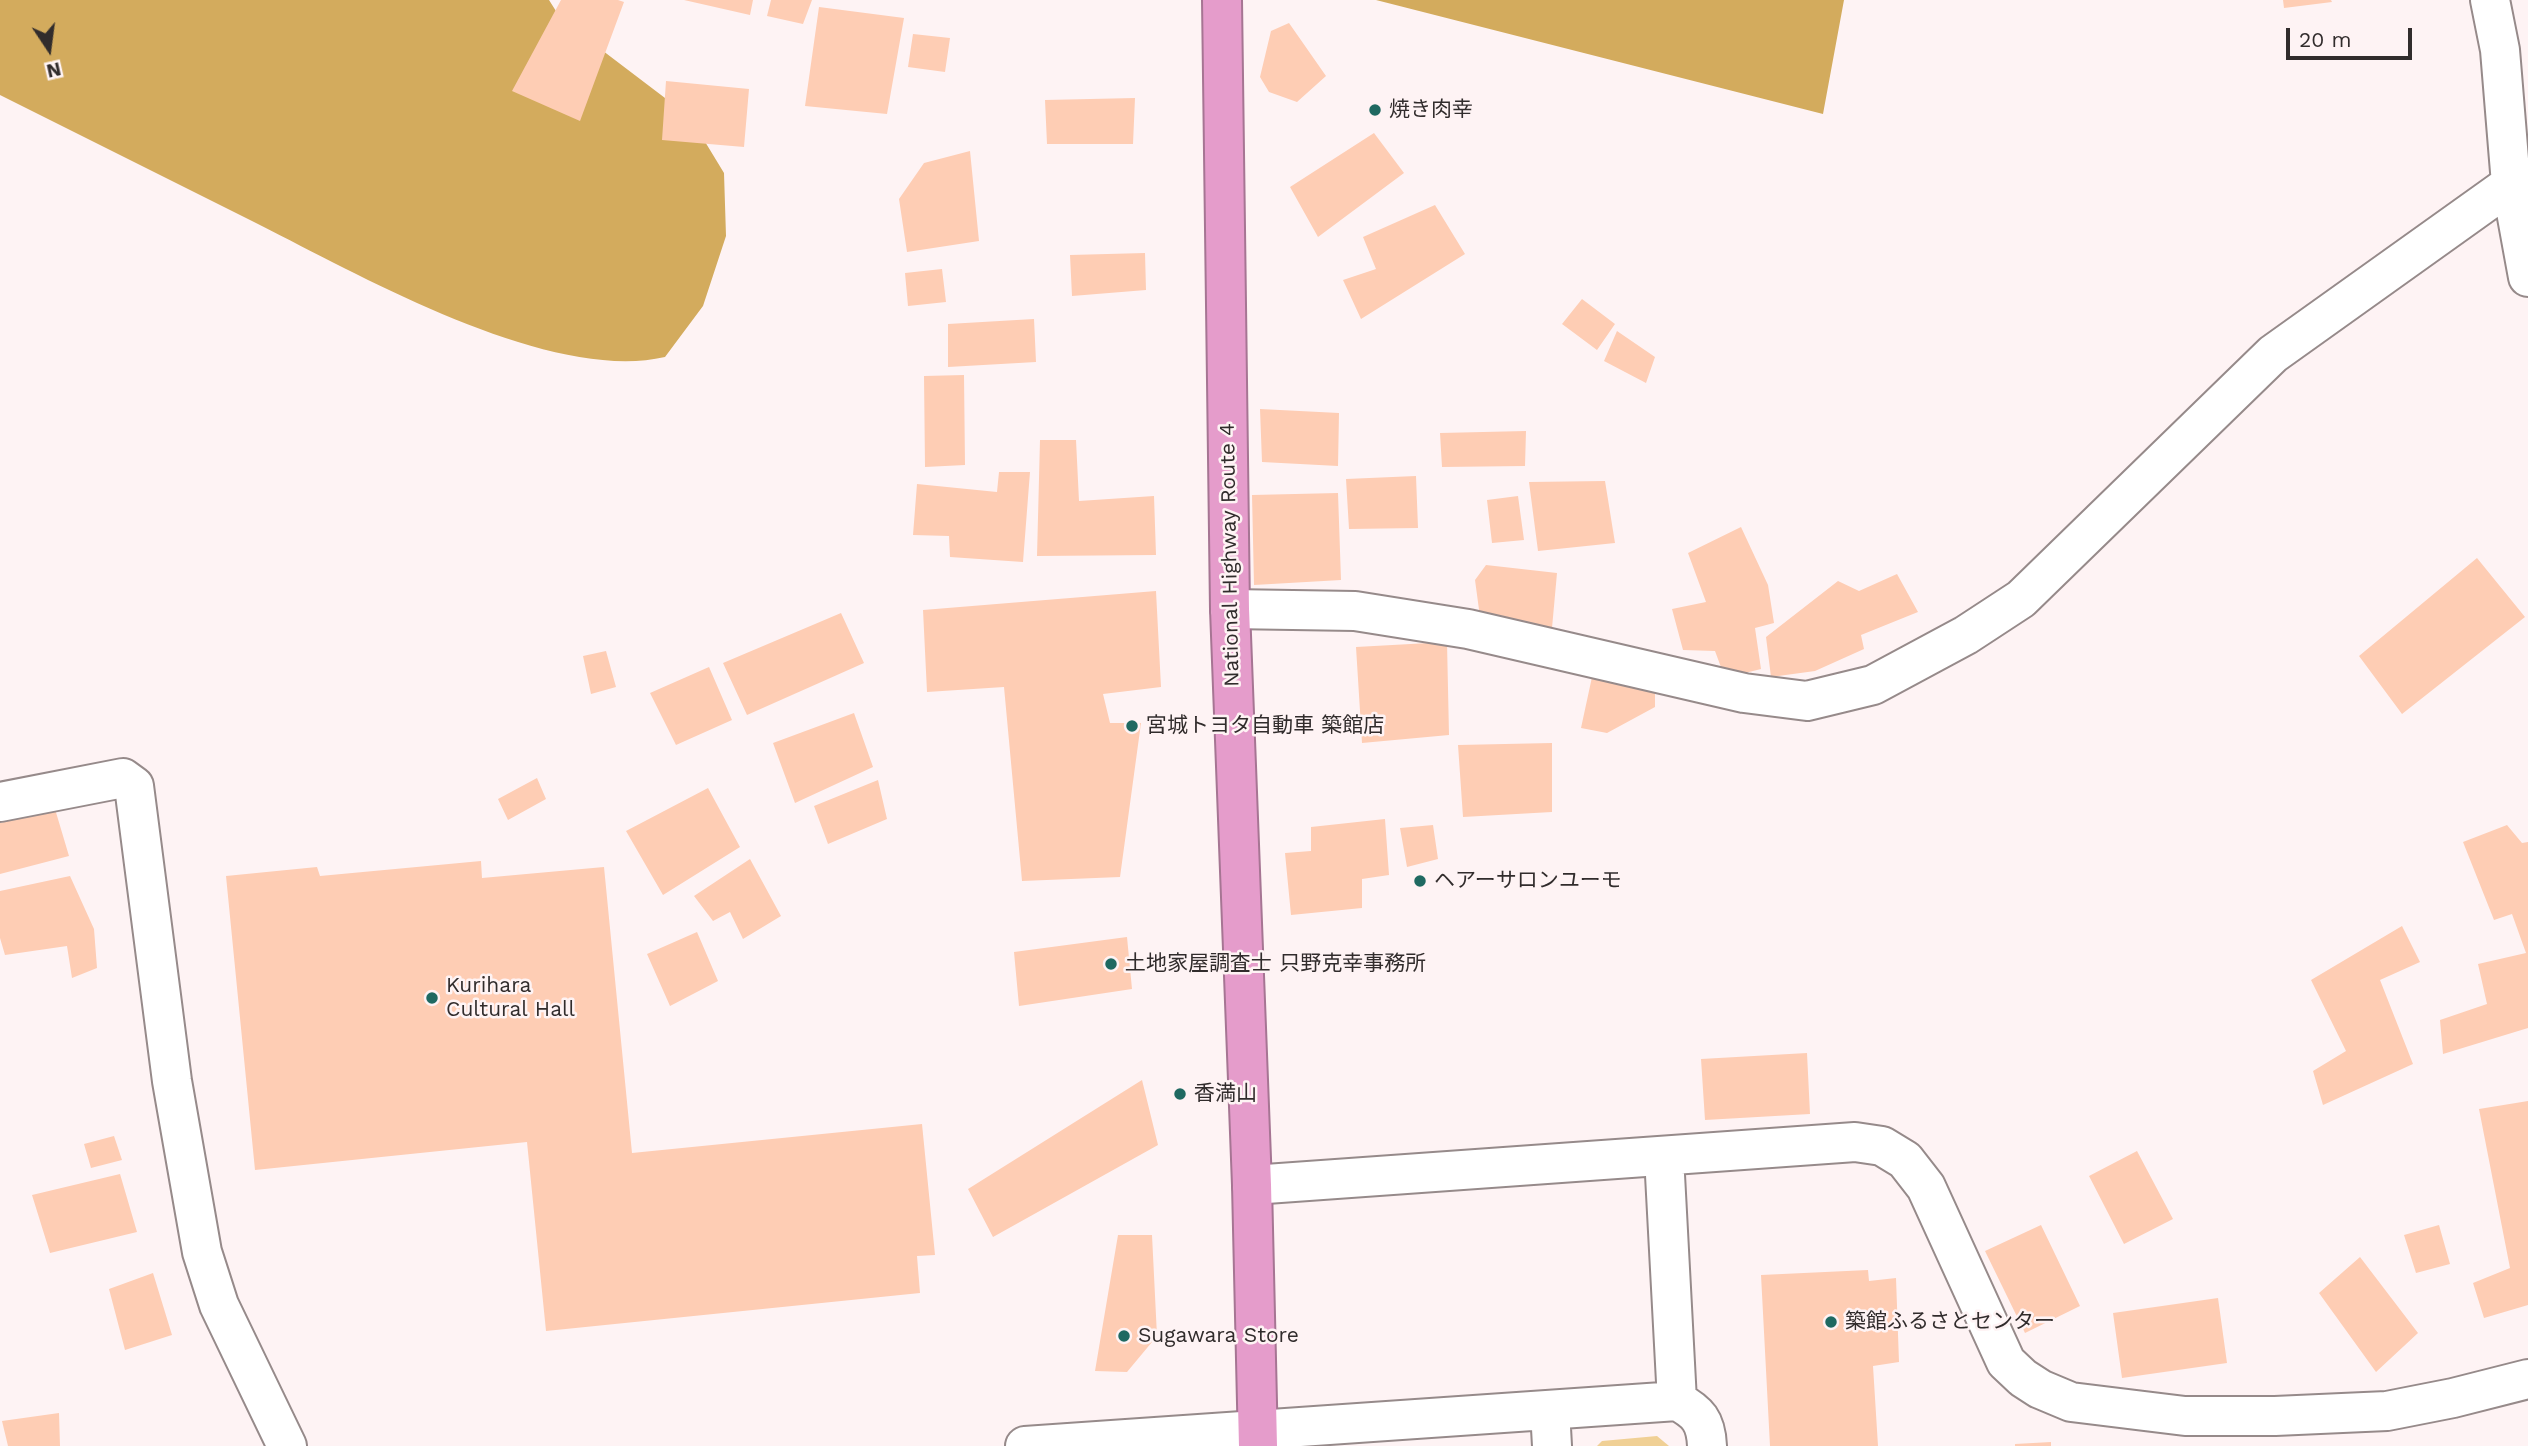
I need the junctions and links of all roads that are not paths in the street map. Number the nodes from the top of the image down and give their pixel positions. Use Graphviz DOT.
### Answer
graph roads {
  1 [pos="1222,0"];
  2 [pos="2490,0"];
  3 [pos="2511,184"];
  4 [pos="2528,277"];
  5 [pos="1230,609"];
  6 [pos="0,802"];
  7 [pos="1664,1156"];
  8 [pos="1252,1185"];
  9 [pos="2528,1378"];
  10 [pos="1676,1401"];
  11 [pos="1551,1428"];
  12 [pos="1257,1438"];
  13 [pos="1137,1442"];
  14 [pos="287,1446"];
  15 [pos="1025,1446"];
  16 [pos="1707,1446"];
  1 -- 5 [label="highway, National Highway Route 4"];
  2 -- 3 [label="street"];
  3 -- 4 [label="street"];
  3 -- 5 [label="street"];
  5 -- 8 [label="highway, National Highway Route 4"];
  6 -- 14 [label="street"];
  7 -- 8 [label="street"];
  7 -- 9 [label="street"];
  7 -- 10 [label="street"];
  8 -- 12 [label="highway, National Highway Route 4"];
  10 -- 11 [label="street"];
  10 -- 16 [label="street"];
  11 -- 12 [label="street"];
  12 -- 13 [label="street"];
  13 -- 15 [label="street"];
}
